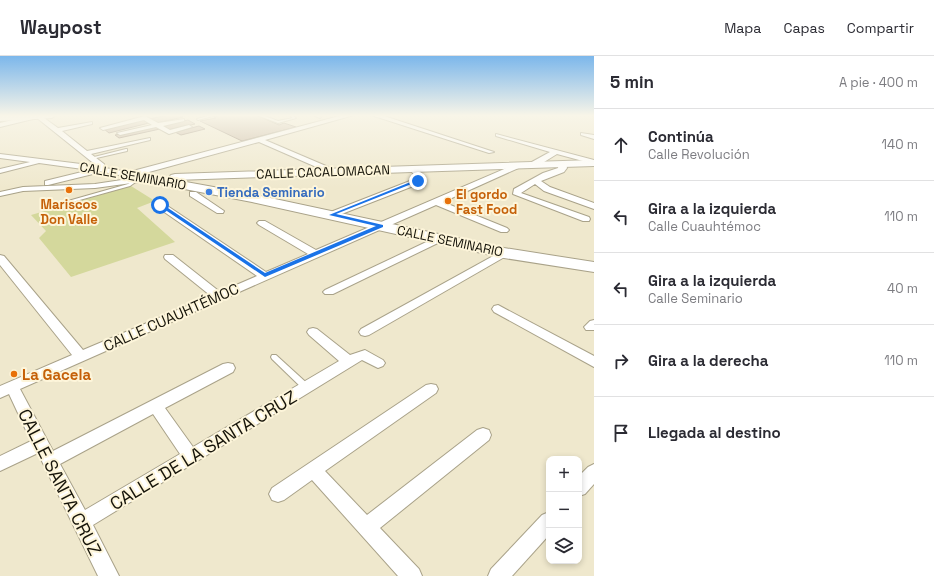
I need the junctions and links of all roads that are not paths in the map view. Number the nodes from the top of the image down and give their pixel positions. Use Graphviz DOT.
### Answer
graph roads {
  1 [pos="68,139"];
  2 [pos="148,139"];
  3 [pos="451,139"];
  4 [pos="513,139"];
  5 [pos="260,140"];
  6 [pos="126,150"];
  7 [pos="556,151"];
  8 [pos="491,152"];
  9 [pos="0,156"];
  10 [pos="89,156"];
  11 [pos="42,161"];
  12 [pos="594,162"];
  13 [pos="562,164"];
  14 [pos="533,165"];
  15 [pos="519,166"];
  16 [pos="101,169"];
  17 [pos="414,169"];
  18 [pos="0,171"];
  19 [pos="330,171"];
  20 [pos="128,175"];
  21 [pos="142,180"];
  22 [pos="536,181"];
  23 [pos="24,188"];
  24 [pos="204,190"];
  25 [pos="0,194"];
  26 [pos="435,202"];
  27 [pos="56,205"];
  28 [pos="160,205"];
  29 [pos="594,206"];
  30 [pos="220,211"];
  31 [pos="331,215"];
  32 [pos="586,219"];
  33 [pos="262,223"];
  34 [pos="381,226"];
  35 [pos="504,230"];
  36 [pos="439,239"];
  37 [pos="504,253"];
  38 [pos="315,254"];
  39 [pos="169,257"];
  40 [pos="0,258"];
  41 [pos="594,267"];
  42 [pos="265,276"];
  43 [pos="330,292"];
  44 [pos="218,296"];
  45 [pos="498,309"];
  46 [pos="313,332"];
  47 [pos="365,332"];
  48 [pos="81,356"];
  49 [pos="274,357"];
  50 [pos="349,362"];
  51 [pos="594,362"];
  52 [pos="378,363"];
  53 [pos="228,368"];
  54 [pos="307,388"];
  55 [pos="431,389"];
  56 [pos="6,390"];
  57 [pos="155,406"];
  58 [pos="483,435"];
  59 [pos="40,444"];
  60 [pos="190,456"];
  61 [pos="49,461"];
  62 [pos="0,464"];
  63 [pos="314,471"];
  64 [pos="278,494"];
  65 [pos="81,522"];
  66 [pos="546,524"];
  67 [pos="367,527"];
  68 [pos="109,576"];
  69 [pos="412,576"];
  70 [pos="498,576"];
  1 -- 10 [label="street"];
  2 -- 10 [label="street"];
  3 -- 8 [label="street"];
  4 -- 7 [label="street"];
  5 -- 19 [label="street"];
  5 -- 20 [label="street"];
  6 -- 10 [label="lane"];
  7 -- 12 [label="street"];
  7 -- 14 [label="street"];
  9 -- 11 [label="street, CALLE SEMINARIO"];
  10 -- 16 [label="street"];
  11 -- 16 [label="street, CALLE SEMINARIO"];
  11 -- 18 [label="street"];
  12 -- 13 [label="street, CALLE CACALOMACAN"];
  13 -- 14 [label="street, CALLE CACALOMACAN"];
  13 -- 22 [label="street"];
  14 -- 15 [label="street, CALLE CACALOMACAN"];
  15 -- 17 [label="street, CALLE CACALOMACAN"];
  15 -- 26 [label="street, CALLE CUAUHTÉMOC"];
  16 -- 20 [label="street, CALLE SEMINARIO"];
  16 -- 23 [label="street"];
  17 -- 19 [label="street, CALLE CACALOMACAN"];
  17 -- 31 [label="street"];
  19 -- 21 [label="street, CALLE CACALOMACAN"];
  20 -- 21 [label="street, CALLE SEMINARIO"];
  21 -- 23 [label="street"];
  21 -- 24 [label="street, CALLE SEMINARIO"];
  21 -- 27 [label="lane"];
  22 -- 29 [label="street"];
  22 -- 32 [label="street"];
  23 -- 25 [label="street"];
  24 -- 30 [label="street"];
  24 -- 31 [label="street, CALLE SEMINARIO"];
  26 -- 34 [label="street, CALLE CUAUHTÉMOC"];
  26 -- 35 [label="street"];
  28 -- 42 [label="street"];
  31 -- 34 [label="street, CALLE SEMINARIO"];
  33 -- 38 [label="street"];
  34 -- 36 [label="street, CALLE SEMINARIO"];
  34 -- 38 [label="street, CALLE CUAUHTÉMOC"];
  36 -- 37 [label="street, CALLE SEMINARIO"];
  36 -- 43 [label="street"];
  37 -- 41 [label="street, CALLE SEMINARIO"];
  37 -- 47 [label="street"];
  38 -- 42 [label="street, CALLE CUAUHTÉMOC"];
  39 -- 44 [label="street"];
  40 -- 48 [label="street"];
  42 -- 44 [label="street, CALLE CUAUHTÉMOC"];
  44 -- 48 [label="street, CALLE CUAUHTÉMOC"];
  45 -- 51 [label="street"];
  46 -- 50 [label="street"];
  48 -- 56 [label="street, CALLE CUAUHTÉMOC"];
  49 -- 54 [label="lane, CALLE DE LA SANTA CRUZ"];
  50 -- 52 [label="street"];
  50 -- 54 [label="street"];
  53 -- 57 [label="street"];
  54 -- 60 [label="street, CALLE DE LA SANTA CRUZ"];
  55 -- 63 [label="street"];
  56 -- 59 [label="street, CALLE SANTA CRUZ"];
  57 -- 60 [label="street"];
  57 -- 61 [label="street"];
  58 -- 67 [label="street"];
  59 -- 61 [label="street, CALLE SANTA CRUZ"];
  59 -- 62 [label="street"];
  60 -- 65 [label="street, CALLE DE LA SANTA CRUZ"];
  61 -- 65 [label="street, CALLE SANTA CRUZ"];
  63 -- 64 [label="street"];
  63 -- 67 [label="street"];
  65 -- 68 [label="street, CALLE SANTA CRUZ"];
  66 -- 70 [label="street"];
  67 -- 69 [label="street"];
}
